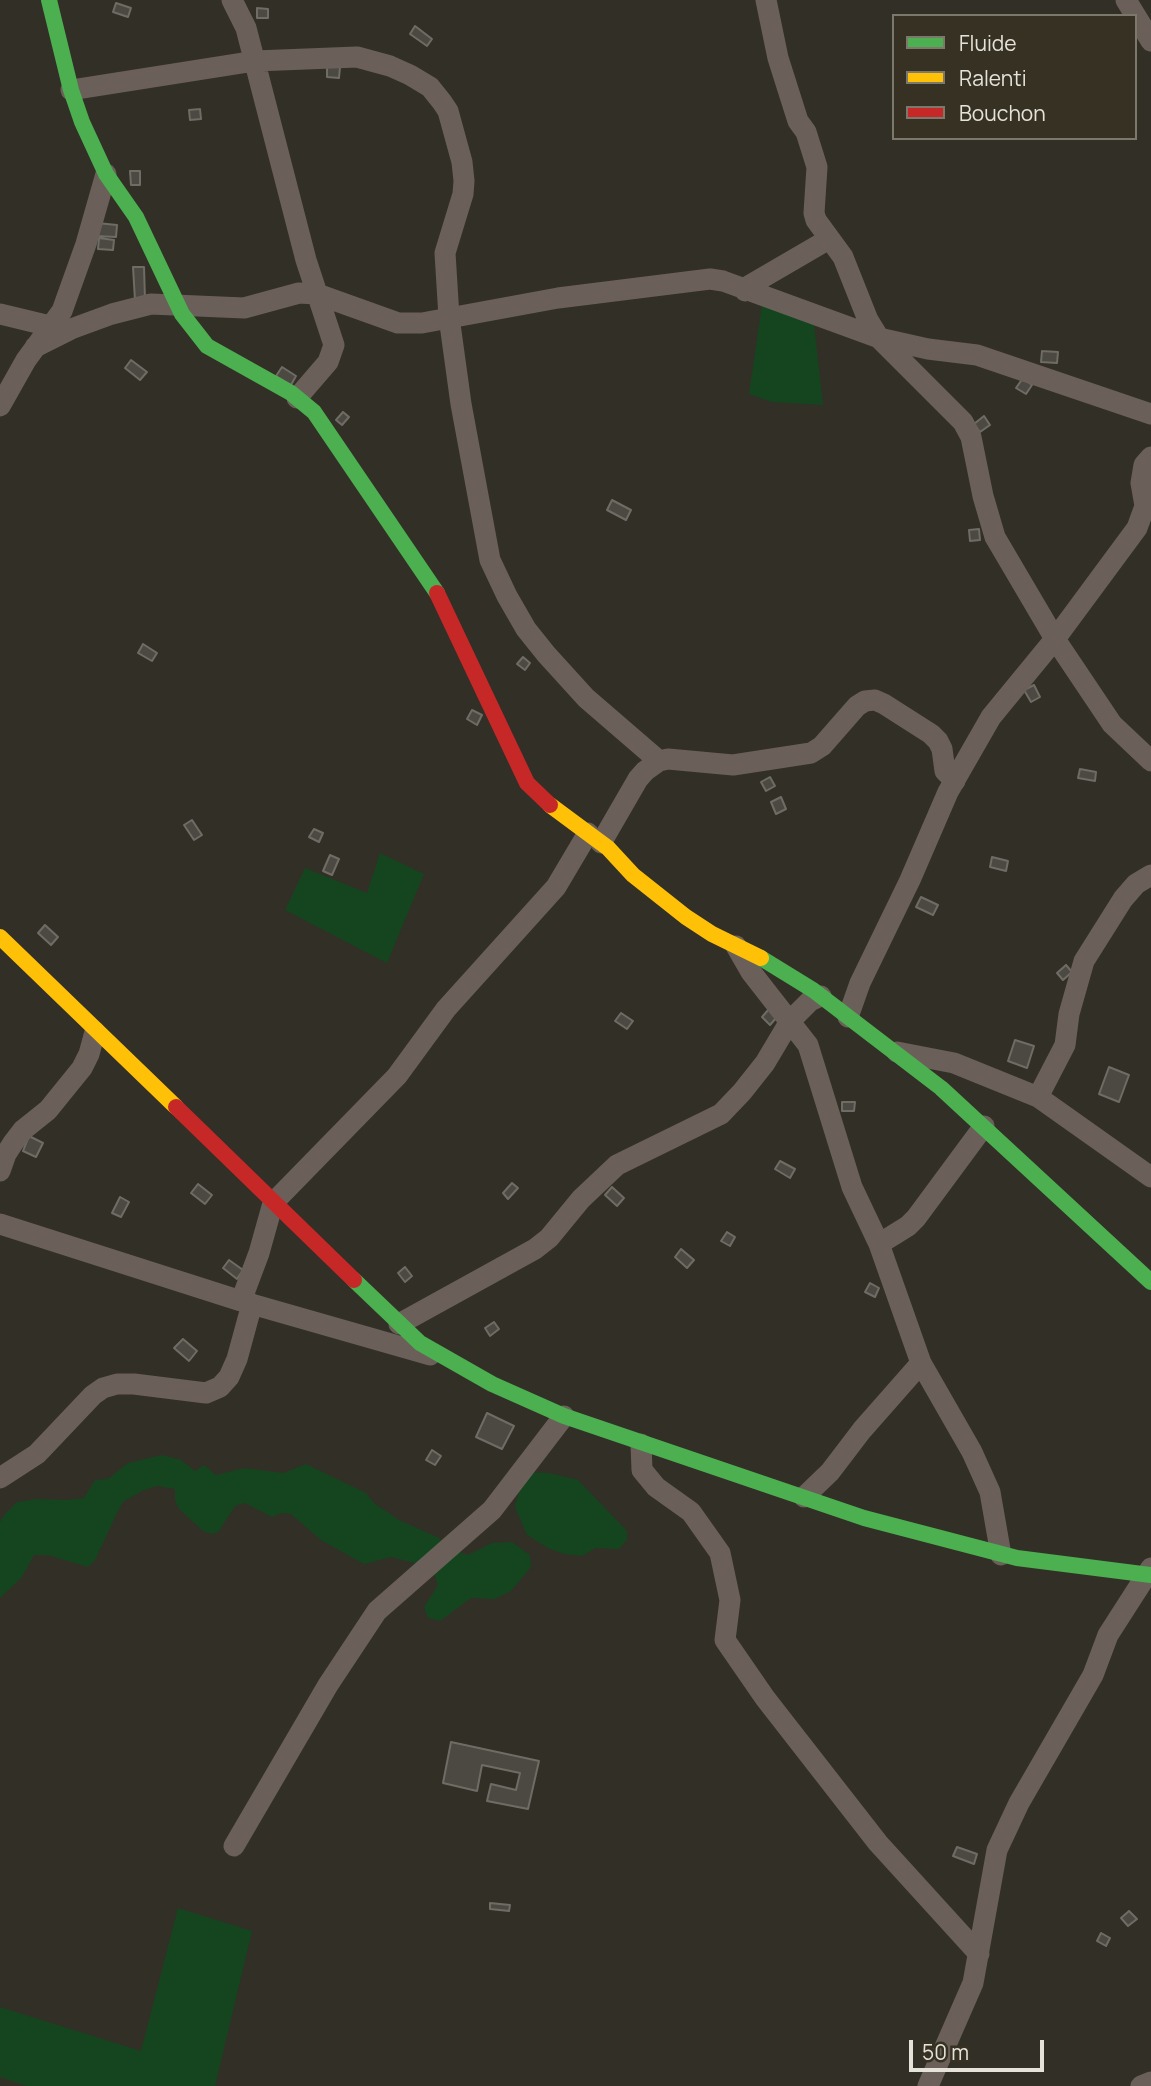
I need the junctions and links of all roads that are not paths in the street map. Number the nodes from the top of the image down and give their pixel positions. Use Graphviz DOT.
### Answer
graph roads {
  1 [pos="49,0"];
  2 [pos="232,0"];
  3 [pos="766,0"];
  4 [pos="1137,18"];
  5 [pos="1151,41"];
  6 [pos="255,61"];
  7 [pos="71,90"];
  8 [pos="106,174"];
  9 [pos="829,239"];
  10 [pos="745,291"];
  11 [pos="317,295"];
  12 [pos="176,304"];
  13 [pos="0,314"];
  14 [pos="449,317"];
  15 [pos="50,326"];
  16 [pos="879,338"];
  17 [pos="35,347"];
  18 [pos="297,398"];
  19 [pos="0,406"];
  20 [pos="1151,414"];
  21 [pos="1151,457"];
  22 [pos="1055,639"];
  23 [pos="659,761"];
  24 [pos="1151,761"];
  25 [pos="955,781"];
  26 [pos="595,838"];
  27 [pos="1151,875"];
  28 [pos="0,937"];
  29 [pos="736,946"];
  30 [pos="821,996"];
  31 [pos="848,1017"];
  32 [pos="790,1021"];
  33 [pos="95,1032"];
  34 [pos="892,1051"];
  35 [pos="1038,1097"];
  36 [pos="984,1126"];
  37 [pos="0,1171"];
  38 [pos="1151,1177"];
  39 [pos="272,1203"];
  40 [pos="0,1224"];
  41 [pos="879,1244"];
  42 [pos="1151,1282"];
  43 [pos="246,1302"];
  44 [pos="399,1324"];
  45 [pos="445,1359"];
  46 [pos="921,1363"];
  47 [pos="564,1416"];
  48 [pos="641,1444"];
  49 [pos="0,1478"];
  50 [pos="804,1497"];
  51 [pos="1001,1555"];
  52 [pos="1149,1572"];
  53 [pos="234,1846"];
  54 [pos="979,1954"];
  55 [pos="1151,2082"];
  56 [pos="928,2086"];
  57 [pos="1140,2086"];
  1 -- 7 [label="street"];
  2 -- 6 [label="street"];
  3 -- 9 [label="street"];
  4 -- 5 [label="street"];
  6 -- 7 [label="street"];
  6 -- 11 [label="street"];
  6 -- 14 [label="street"];
  7 -- 8 [label="street"];
  8 -- 12 [label="street"];
  8 -- 15 [label="street"];
  9 -- 10 [label="street"];
  9 -- 16 [label="street"];
  10 -- 14 [label="street"];
  10 -- 16 [label="street"];
  11 -- 12 [label="street"];
  11 -- 14 [label="street"];
  11 -- 18 [label="street"];
  12 -- 17 [label="street"];
  12 -- 18 [label="street"];
  13 -- 15 [label="street"];
  14 -- 23 [label="street"];
  15 -- 17 [label="street"];
  16 -- 20 [label="street"];
  16 -- 22 [label="street"];
  17 -- 19 [label="street"];
  18 -- 26 [label="street"];
  21 -- 22 [label="street"];
  22 -- 24 [label="street"];
  22 -- 25 [label="street"];
  23 -- 25 [label="street"];
  23 -- 26 [label="street"];
  25 -- 31 [label="street"];
  26 -- 29 [label="street"];
  26 -- 39 [label="street"];
  27 -- 35 [label="street"];
  28 -- 33 [label="street"];
  29 -- 30 [label="street"];
  29 -- 32 [label="street"];
  30 -- 31 [label="street"];
  30 -- 32 [label="street"];
  31 -- 34 [label="street"];
  32 -- 41 [label="street"];
  32 -- 44 [label="street"];
  33 -- 37 [label="street"];
  33 -- 39 [label="street"];
  34 -- 35 [label="street"];
  34 -- 36 [label="street"];
  35 -- 38 [label="street"];
  36 -- 41 [label="street"];
  36 -- 42 [label="street"];
  39 -- 43 [label="street"];
  39 -- 44 [label="street"];
  40 -- 43 [label="street"];
  41 -- 46 [label="street"];
  43 -- 45 [label="street"];
  43 -- 49 [label="street"];
  44 -- 45 [label="street"];
  45 -- 47 [label="street"];
  46 -- 50 [label="street"];
  46 -- 51 [label="street"];
  47 -- 48 [label="street"];
  47 -- 53 [label="street"];
  48 -- 50 [label="street"];
  48 -- 54 [label="street"];
  50 -- 51 [label="street"];
  51 -- 52 [label="street"];
  52 -- 54 [label="street"];
  54 -- 56 [label="street"];
  55 -- 57 [label="street"];
}
